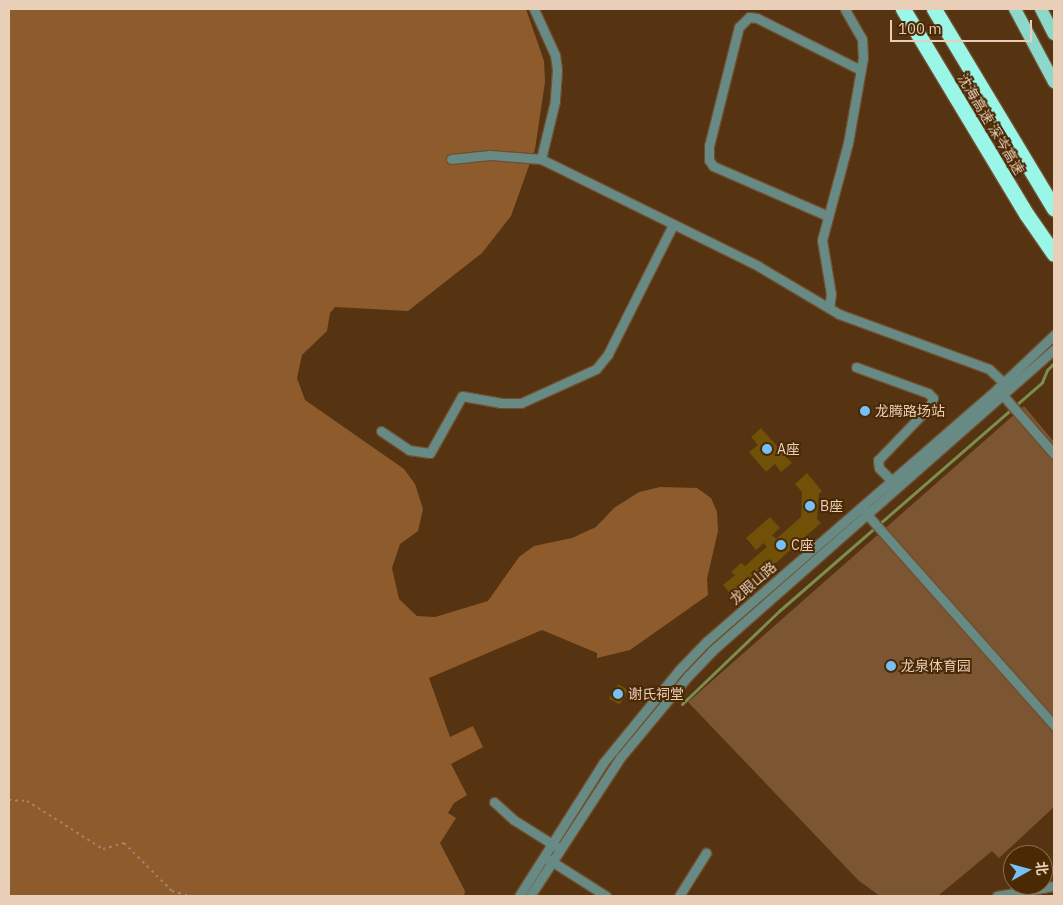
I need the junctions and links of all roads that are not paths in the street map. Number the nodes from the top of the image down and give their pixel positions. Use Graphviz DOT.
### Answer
graph roads {
  1 [pos="534,9"];
  2 [pos="846,9"];
  3 [pos="903,9"];
  4 [pos="934,9"];
  5 [pos="1015,9"];
  6 [pos="1040,9"];
  7 [pos="1054,34"];
  8 [pos="861,70"];
  9 [pos="1054,82"];
  10 [pos="451,159"];
  11 [pos="541,159"];
  12 [pos="1054,209"];
  13 [pos="828,216"];
  14 [pos="673,225"];
  15 [pos="1054,254"];
  16 [pos="829,308"];
  17 [pos="1054,334"];
  18 [pos="1054,348"];
  19 [pos="856,367"];
  20 [pos="1004,389"];
  21 [pos="381,431"];
  22 [pos="1054,454"];
  23 [pos="895,484"];
  24 [pos="864,511"];
  25 [pos="1054,725"];
  26 [pos="494,802"];
  27 [pos="552,844"];
  28 [pos="561,849"];
  29 [pos="706,853"];
  30 [pos="544,856"];
  31 [pos="552,862"];
  32 [pos="1054,886"];
  33 [pos="519,896"];
  34 [pos="530,896"];
  35 [pos="606,896"];
  36 [pos="679,896"];
  37 [pos="997,896"];
  1 -- 11 [label="street"];
  2 -- 8 [label="street"];
  3 -- 15 [label="highway, 沈海高速 深岑高速"];
  4 -- 12 [label="highway, 沈海高速 深岑高速"];
  5 -- 9 [label="main road"];
  6 -- 7 [label="main road"];
  8 -- 13 [label="street"];
  8 -- 13 [label="street"];
  10 -- 11 [label="street"];
  11 -- 14 [label="street"];
  13 -- 16 [label="street"];
  14 -- 16 [label="street"];
  14 -- 21 [label="street"];
  16 -- 20 [label="street"];
  17 -- 20 [label="street, 龙眼山路"];
  18 -- 20 [label="street, 龙眼山路"];
  19 -- 23 [label="street"];
  20 -- 22 [label="street"];
  20 -- 23 [label="street, 龙眼山路"];
  23 -- 24 [label="street, 龙眼山路"];
  24 -- 25 [label="street"];
  24 -- 27 [label="street, 龙眼山路"];
  24 -- 28 [label="street, 龙眼山路"];
  26 -- 27 [label="street"];
  27 -- 28 [label="street"];
  27 -- 30 [label="street, 龙眼山路"];
  28 -- 31 [label="street, 龙眼山路"];
  29 -- 36 [label="street"];
  30 -- 31 [label="street"];
  30 -- 33 [label="street, 龙眼山路"];
  31 -- 34 [label="street, 龙眼山路"];
  31 -- 35 [label="street"];
  32 -- 37 [label="street"];
}
